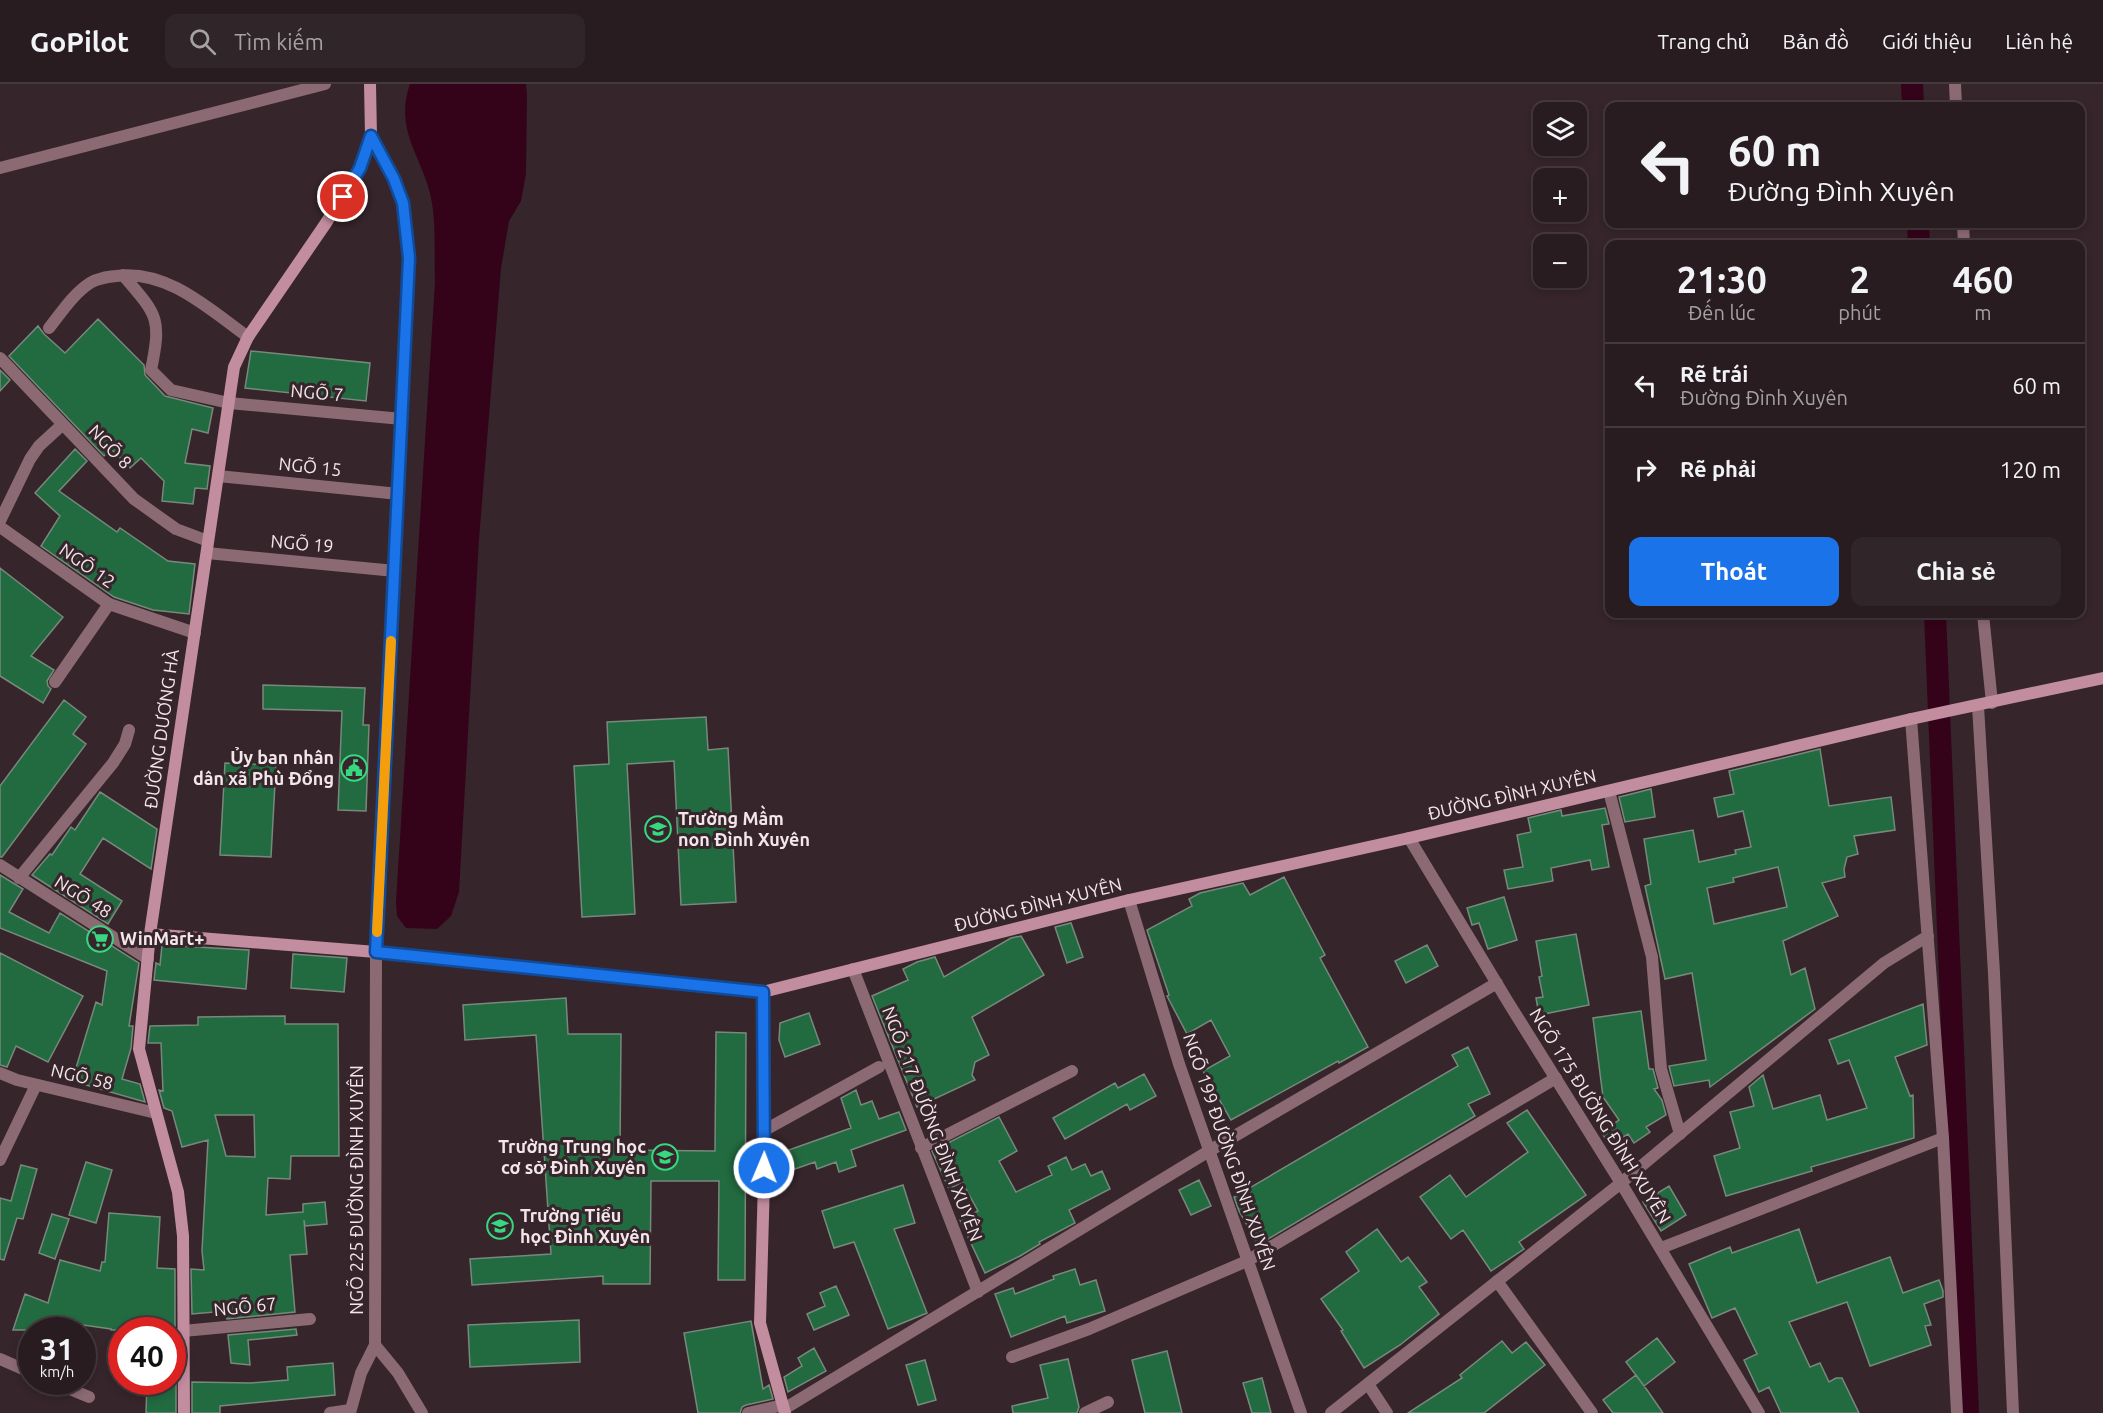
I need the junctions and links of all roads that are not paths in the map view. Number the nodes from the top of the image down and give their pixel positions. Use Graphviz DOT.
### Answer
graph roads {
  1 [pos="325,84"];
  2 [pos="370,84"];
  3 [pos="1955,84"];
  4 [pos="1956,102"];
  5 [pos="371,136"];
  6 [pos="0,168"];
  7 [pos="123,275"];
  8 [pos="49,328"];
  9 [pos="248,337"];
  10 [pos="0,358"];
  11 [pos="229,403"];
  12 [pos="402,419"];
  13 [pos="63,424"];
  14 [pos="218,476"];
  15 [pos="399,494"];
  16 [pos="0,521"];
  17 [pos="0,527"];
  18 [pos="207,547"];
  19 [pos="395,571"];
  20 [pos="109,604"];
  21 [pos="1983,618"];
  22 [pos="195,633"];
  23 [pos="2103,678"];
  24 [pos="55,682"];
  25 [pos="1992,703"];
  26 [pos="1977,706"];
  27 [pos="1917,718"];
  28 [pos="129,730"];
  29 [pos="1609,791"];
  30 [pos="1409,838"];
  31 [pos="0,865"];
  32 [pos="20,878"];
  33 [pos="1129,900"];
  34 [pos="150,934"];
  35 [pos="1928,936"];
  36 [pos="376,952"];
  37 [pos="148,959"];
  38 [pos="853,969"];
  39 [pos="1497,983"];
  40 [pos="763,992"];
  41 [pos="879,1066"];
  42 [pos="1072,1071"];
  43 [pos="0,1073"];
  44 [pos="1556,1078"];
  45 [pos="36,1084"];
  46 [pos="156,1113"];
  47 [pos="765,1130"];
  48 [pos="1680,1134"];
  49 [pos="1943,1138"];
  50 [pos="921,1148"];
  51 [pos="1209,1151"];
  52 [pos="0,1160"];
  53 [pos="1621,1183"];
  54 [pos="1661,1248"];
  55 [pos="1247,1261"];
  56 [pos="1497,1281"];
  57 [pos="978,1292"];
  58 [pos="183,1317"];
  59 [pos="310,1319"];
  60 [pos="186,1331"];
  61 [pos="375,1346"];
  62 [pos="1012,1357"];
  63 [pos="0,1359"];
  64 [pos="18,1367"];
  65 [pos="1368,1384"];
  66 [pos="184,1395"];
  67 [pos="1108,1402"];
  68 [pos="784,1409"];
  69 [pos="350,1412"];
  70 [pos="184,1413"];
  71 [pos="330,1413"];
  72 [pos="422,1413"];
  73 [pos="748,1413"];
  74 [pos="1085,1413"];
  75 [pos="1301,1413"];
  76 [pos="1331,1413"];
  77 [pos="1387,1413"];
  78 [pos="1592,1413"];
  79 [pos="1759,1413"];
  80 [pos="1957,1413"];
  81 [pos="2013,1413"];
  1 -- 6 [label="street"];
  2 -- 5 [label="street, ĐƯỜNG DƯƠNG HÀ"];
  3 -- 4 [label="street"];
  5 -- 9 [label="street, ĐƯỜNG DƯƠNG HÀ"];
  5 -- 12 [label="street, NGÕ 225 ĐƯỜNG ĐÌNH XUYÊN"];
  7 -- 8 [label="street"];
  7 -- 9 [label="street"];
  7 -- 11 [label="street, NGÕ 7"];
  9 -- 11 [label="street, ĐƯỜNG DƯƠNG HÀ"];
  10 -- 13 [label="street, NGÕ 8"];
  11 -- 12 [label="street, NGÕ 7"];
  11 -- 14 [label="street, ĐƯỜNG DƯƠNG HÀ"];
  12 -- 15 [label="street, NGÕ 225 ĐƯỜNG ĐÌNH XUYÊN"];
  13 -- 16 [label="street"];
  13 -- 18 [label="street, NGÕ 8"];
  14 -- 15 [label="street, NGÕ 15"];
  14 -- 18 [label="street, ĐƯỜNG DƯƠNG HÀ"];
  15 -- 19 [label="street, NGÕ 225 ĐƯỜNG ĐÌNH XUYÊN"];
  17 -- 20 [label="street, NGÕ 12"];
  18 -- 19 [label="street, NGÕ 19"];
  18 -- 22 [label="street, ĐƯỜNG DƯƠNG HÀ"];
  19 -- 36 [label="street, NGÕ 225 ĐƯỜNG ĐÌNH XUYÊN"];
  20 -- 22 [label="street, NGÕ 12"];
  20 -- 24 [label="street"];
  21 -- 25 [label="street"];
  22 -- 34 [label="street, ĐƯỜNG DƯƠNG HÀ"];
  23 -- 25 [label="street"];
  25 -- 26 [label="street"];
  26 -- 27 [label="street, ĐƯỜNG ĐÌNH XUYÊN"];
  26 -- 81 [label="street"];
  27 -- 29 [label="street, ĐƯỜNG ĐÌNH XUYÊN"];
  27 -- 35 [label="street"];
  28 -- 32 [label="street"];
  29 -- 30 [label="street, ĐƯỜNG ĐÌNH XUYÊN"];
  29 -- 48 [label="street"];
  30 -- 33 [label="street, ĐƯỜNG ĐÌNH XUYÊN"];
  30 -- 39 [label="street, NGÕ 175 ĐƯỜNG ĐÌNH XUYÊN"];
  31 -- 32 [label="street, NGÕ 48"];
  32 -- 37 [label="street, NGÕ 48"];
  33 -- 38 [label="street, ĐƯỜNG ĐÌNH XUYÊN"];
  33 -- 51 [label="street, NGÕ 199 ĐƯỜNG ĐÌNH XUYÊN"];
  34 -- 36 [label="street, ĐƯỜNG ĐÌNH XUYÊN"];
  34 -- 37 [label="street, ĐƯỜNG DƯƠNG HÀ"];
  35 -- 48 [label="street"];
  35 -- 49 [label="street"];
  36 -- 40 [label="street, ĐƯỜNG ĐÌNH XUYÊN"];
  36 -- 61 [label="street, NGÕ 225 ĐƯỜNG ĐÌNH XUYÊN"];
  37 -- 46 [label="street, ĐƯỜNG DƯƠNG HÀ"];
  38 -- 40 [label="street, ĐƯỜNG ĐÌNH XUYÊN"];
  38 -- 50 [label="street, NGÕ 217 ĐƯỜNG ĐÌNH XUYÊN"];
  39 -- 44 [label="street, NGÕ 175 ĐƯỜNG ĐÌNH XUYÊN"];
  39 -- 51 [label="street"];
  40 -- 47 [label="street"];
  41 -- 47 [label="street"];
  42 -- 50 [label="street"];
  43 -- 45 [label="street, NGÕ 58"];
  44 -- 53 [label="street, NGÕ 175 ĐƯỜNG ĐÌNH XUYÊN"];
  44 -- 55 [label="street"];
  45 -- 46 [label="street, NGÕ 58"];
  45 -- 52 [label="street"];
  46 -- 58 [label="street, ĐƯỜNG DƯƠNG HÀ"];
  47 -- 68 [label="street"];
  48 -- 53 [label="street"];
  49 -- 54 [label="street"];
  49 -- 80 [label="street"];
  50 -- 57 [label="street, NGÕ 217 ĐƯỜNG ĐÌNH XUYÊN"];
  51 -- 55 [label="street, NGÕ 199 ĐƯỜNG ĐÌNH XUYÊN"];
  51 -- 57 [label="street"];
  53 -- 54 [label="street, NGÕ 175 ĐƯỜNG ĐÌNH XUYÊN"];
  53 -- 56 [label="street"];
  54 -- 79 [label="street, NGÕ 175 ĐƯỜNG ĐÌNH XUYÊN"];
  55 -- 62 [label="street"];
  55 -- 75 [label="street, NGÕ 199 ĐƯỜNG ĐÌNH XUYÊN"];
  56 -- 65 [label="street"];
  56 -- 78 [label="street"];
  57 -- 68 [label="street"];
  59 -- 60 [label="street, NGÕ 67"];
  61 -- 69 [label="street"];
  61 -- 72 [label="street"];
  63 -- 64 [label="street"];
  65 -- 76 [label="street"];
  65 -- 77 [label="street"];
  66 -- 70 [label="street, ĐƯỜNG DƯƠNG HÀ"];
  67 -- 74 [label="street"];
  68 -- 73 [label="street"];
  69 -- 71 [label="street"];
}
